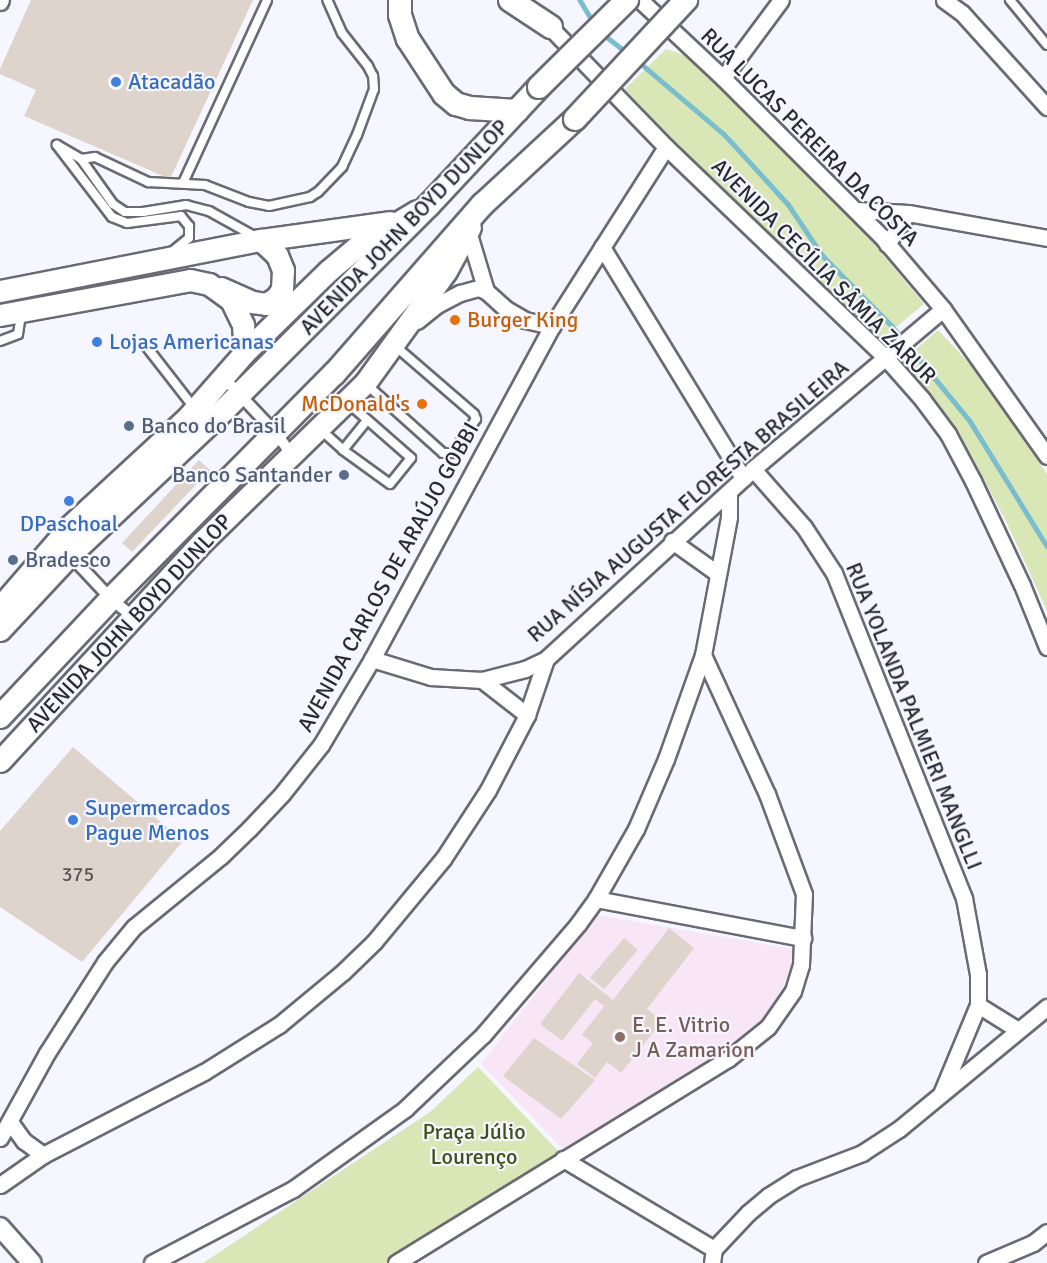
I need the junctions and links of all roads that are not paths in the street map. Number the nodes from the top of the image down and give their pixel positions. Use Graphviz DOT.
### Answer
graph roads {
  1 [pos="267,0"];
  2 [pos="327,0"];
  3 [pos="400,0"];
  4 [pos="510,0"];
  5 [pos="523,0"];
  6 [pos="627,0"];
  7 [pos="640,0"];
  8 [pos="686,0"];
  9 [pos="781,0"];
  10 [pos="944,0"];
  11 [pos="1010,0"];
  12 [pos="551,27"];
  13 [pos="1047,45"];
  14 [pos="723,78"];
  15 [pos="1047,107"];
  16 [pos="517,111"];
  17 [pos="666,147"];
  18 [pos="81,159"];
  19 [pos="183,183"];
  20 [pos="429,205"];
  21 [pos="482,205"];
  22 [pos="856,210"];
  23 [pos="908,213"];
  24 [pos="400,221"];
  25 [pos="468,231"];
  26 [pos="1047,237"];
  27 [pos="261,240"];
  28 [pos="887,244"];
  29 [pos="602,247"];
  30 [pos="157,261"];
  31 [pos="216,289"];
  32 [pos="0,291"];
  33 [pos="486,291"];
  34 [pos="943,309"];
  35 [pos="21,311"];
  36 [pos="0,315"];
  37 [pos="552,326"];
  38 [pos="398,339"];
  39 [pos="0,341"];
  40 [pos="146,346"];
  41 [pos="245,352"];
  42 [pos="891,354"];
  43 [pos="223,377"];
  44 [pos="364,383"];
  45 [pos="239,394"];
  46 [pos="345,400"];
  47 [pos="195,409"];
  48 [pos="367,420"];
  49 [pos="320,429"];
  50 [pos="276,432"];
  51 [pos="343,450"];
  52 [pos="292,455"];
  53 [pos="1047,456"];
  54 [pos="748,474"];
  55 [pos="729,492"];
  56 [pos="672,541"];
  57 [pos="63,549"];
  58 [pos="717,573"];
  59 [pos="111,599"];
  60 [pos="0,607"];
  61 [pos="132,616"];
  62 [pos="0,630"];
  63 [pos="1047,647"];
  64 [pos="703,655"];
  65 [pos="372,659"];
  66 [pos="546,659"];
  67 [pos="482,680"];
  68 [pos="526,716"];
  69 [pos="0,717"];
  70 [pos="0,761"];
  71 [pos="596,899"];
  72 [pos="803,938"];
  73 [pos="978,1005"];
  74 [pos="1047,1007"];
  75 [pos="1018,1030"];
  76 [pos="942,1094"];
  77 [pos="10,1122"];
  78 [pos="0,1138"];
  79 [pos="43,1155"];
  80 [pos="563,1160"];
  81 [pos="0,1185"];
  82 [pos="0,1227"];
  83 [pos="1047,1232"];
  84 [pos="713,1256"];
  85 [pos="161,1261"];
  86 [pos="32,1263"];
  87 [pos="396,1263"];
  88 [pos="986,1263"];
  1 -- 19 [label="lane"];
  2 -- 19 [label="lane"];
  3 -- 16 [label="main road"];
  4 -- 12 [label="main road"];
  5 -- 12 [label="street, AVENIDA CECÍLIA SÂMIA ZARUR"];
  6 -- 16 [label="main road, AVENIDA JOHN BOYD DUNLOP, bridge"];
  7 -- 14 [label="street, RUA LUCAS PEREIRA DA COSTA"];
  8 -- 21 [label="main road, AVENIDA JOHN BOYD DUNLOP, bridge"];
  9 -- 14 [label="street"];
  10 -- 15 [label="street"];
  11 -- 13 [label="lane"];
  12 -- 17 [label="street, AVENIDA CECÍLIA SÂMIA ZARUR"];
  14 -- 22 [label="street, RUA LUCAS PEREIRA DA COSTA"];
  16 -- 20 [label="main road, AVENIDA JOHN BOYD DUNLOP"];
  17 -- 29 [label="street, AVENIDA CARLOS DE ARAÚJO GOBBI"];
  17 -- 42 [label="street, AVENIDA CECÍLIA SÂMIA ZARUR"];
  18 -- 19 [label="lane"];
  18 -- 27 [label="lane"];
  18 -- 30 [label="lane"];
  20 -- 24 [label="main road"];
  20 -- 45 [label="main road, AVENIDA JOHN BOYD DUNLOP"];
  21 -- 25 [label="main road, AVENIDA JOHN BOYD DUNLOP"];
  21 -- 50 [label="main road, AVENIDA JOHN BOYD DUNLOP"];
  22 -- 23 [label="street"];
  22 -- 28 [label="street, RUA LUCAS PEREIRA DA COSTA"];
  23 -- 26 [label="street"];
  23 -- 28 [label="street"];
  24 -- 27 [label="main road"];
  24 -- 41 [label="main road"];
  25 -- 33 [label="street"];
  25 -- 38 [label="main road, AVENIDA JOHN BOYD DUNLOP"];
  27 -- 30 [label="main road"];
  27 -- 31 [label="main road"];
  28 -- 34 [label="street, RUA LUCAS PEREIRA DA COSTA"];
  29 -- 37 [label="street, AVENIDA CARLOS DE ARAÚJO GOBBI"];
  29 -- 54 [label="street, RUA YOLANDA PALMIERI MANGLLI"];
  30 -- 32 [label="main road"];
  31 -- 35 [label="main road"];
  31 -- 41 [label="main road"];
  33 -- 37 [label="street"];
  33 -- 38 [label="street"];
  34 -- 42 [label="street, RUA NÍSIA AUGUSTA FLORESTA BRASILEIRA"];
  34 -- 53 [label="street, RUA LUCAS PEREIRA DA COSTA"];
  35 -- 36 [label="main road"];
  35 -- 39 [label="lane"];
  37 -- 65 [label="street, AVENIDA CARLOS DE ARAÚJO GOBBI"];
  38 -- 44 [label="main road, AVENIDA JOHN BOYD DUNLOP"];
  38 -- 44 [label="lane"];
  40 -- 47 [label="lane"];
  41 -- 43 [label="main road"];
  42 -- 54 [label="street, RUA NÍSIA AUGUSTA FLORESTA BRASILEIRA"];
  42 -- 63 [label="street, AVENIDA CECÍLIA SÂMIA ZARUR"];
  43 -- 45 [label="street"];
  43 -- 47 [label="main road"];
  44 -- 46 [label="main road, AVENIDA JOHN BOYD DUNLOP"];
  45 -- 50 [label="street"];
  45 -- 57 [label="main road, AVENIDA JOHN BOYD DUNLOP"];
  46 -- 48 [label="lane"];
  46 -- 49 [label="main road, AVENIDA JOHN BOYD DUNLOP"];
  47 -- 57 [label="main road"];
  48 -- 51 [label="lane"];
  48 -- 51 [label="lane"];
  49 -- 51 [label="lane"];
  49 -- 52 [label="main road, AVENIDA JOHN BOYD DUNLOP"];
  50 -- 52 [label="street"];
  50 -- 59 [label="main road, AVENIDA JOHN BOYD DUNLOP"];
  52 -- 61 [label="main road, AVENIDA JOHN BOYD DUNLOP"];
  54 -- 55 [label="street, RUA NÍSIA AUGUSTA FLORESTA BRASILEIRA"];
  54 -- 73 [label="street, RUA YOLANDA PALMIERI MANGLLI"];
  55 -- 56 [label="street, RUA NÍSIA AUGUSTA FLORESTA BRASILEIRA"];
  55 -- 58 [label="street"];
  56 -- 58 [label="street"];
  56 -- 66 [label="street, RUA NÍSIA AUGUSTA FLORESTA BRASILEIRA"];
  57 -- 59 [label="street"];
  57 -- 60 [label="main road"];
  57 -- 62 [label="main road, AVENIDA JOHN BOYD DUNLOP"];
  58 -- 64 [label="street"];
  59 -- 61 [label="street"];
  59 -- 69 [label="main road, AVENIDA JOHN BOYD DUNLOP"];
  61 -- 70 [label="main road, AVENIDA JOHN BOYD DUNLOP"];
  64 -- 71 [label="street"];
  64 -- 72 [label="street"];
  65 -- 67 [label="street, RUA NÍSIA AUGUSTA FLORESTA BRASILEIRA"];
  65 -- 77 [label="street, AVENIDA CARLOS DE ARAÚJO GOBBI"];
  66 -- 67 [label="street, RUA NÍSIA AUGUSTA FLORESTA BRASILEIRA"];
  66 -- 68 [label="street"];
  67 -- 68 [label="street"];
  68 -- 79 [label="street"];
  71 -- 72 [label="street"];
  71 -- 85 [label="street"];
  72 -- 80 [label="street"];
  73 -- 75 [label="street"];
  73 -- 76 [label="street, RUA YOLANDA PALMIERI MANGLLI"];
  74 -- 75 [label="street"];
  75 -- 76 [label="street"];
  76 -- 84 [label="street"];
  77 -- 78 [label="street, AVENIDA CARLOS DE ARAÚJO GOBBI"];
  77 -- 79 [label="street"];
  79 -- 81 [label="street"];
  80 -- 84 [label="street"];
  80 -- 87 [label="street"];
  82 -- 86 [label="street"];
  83 -- 88 [label="street"];
}
